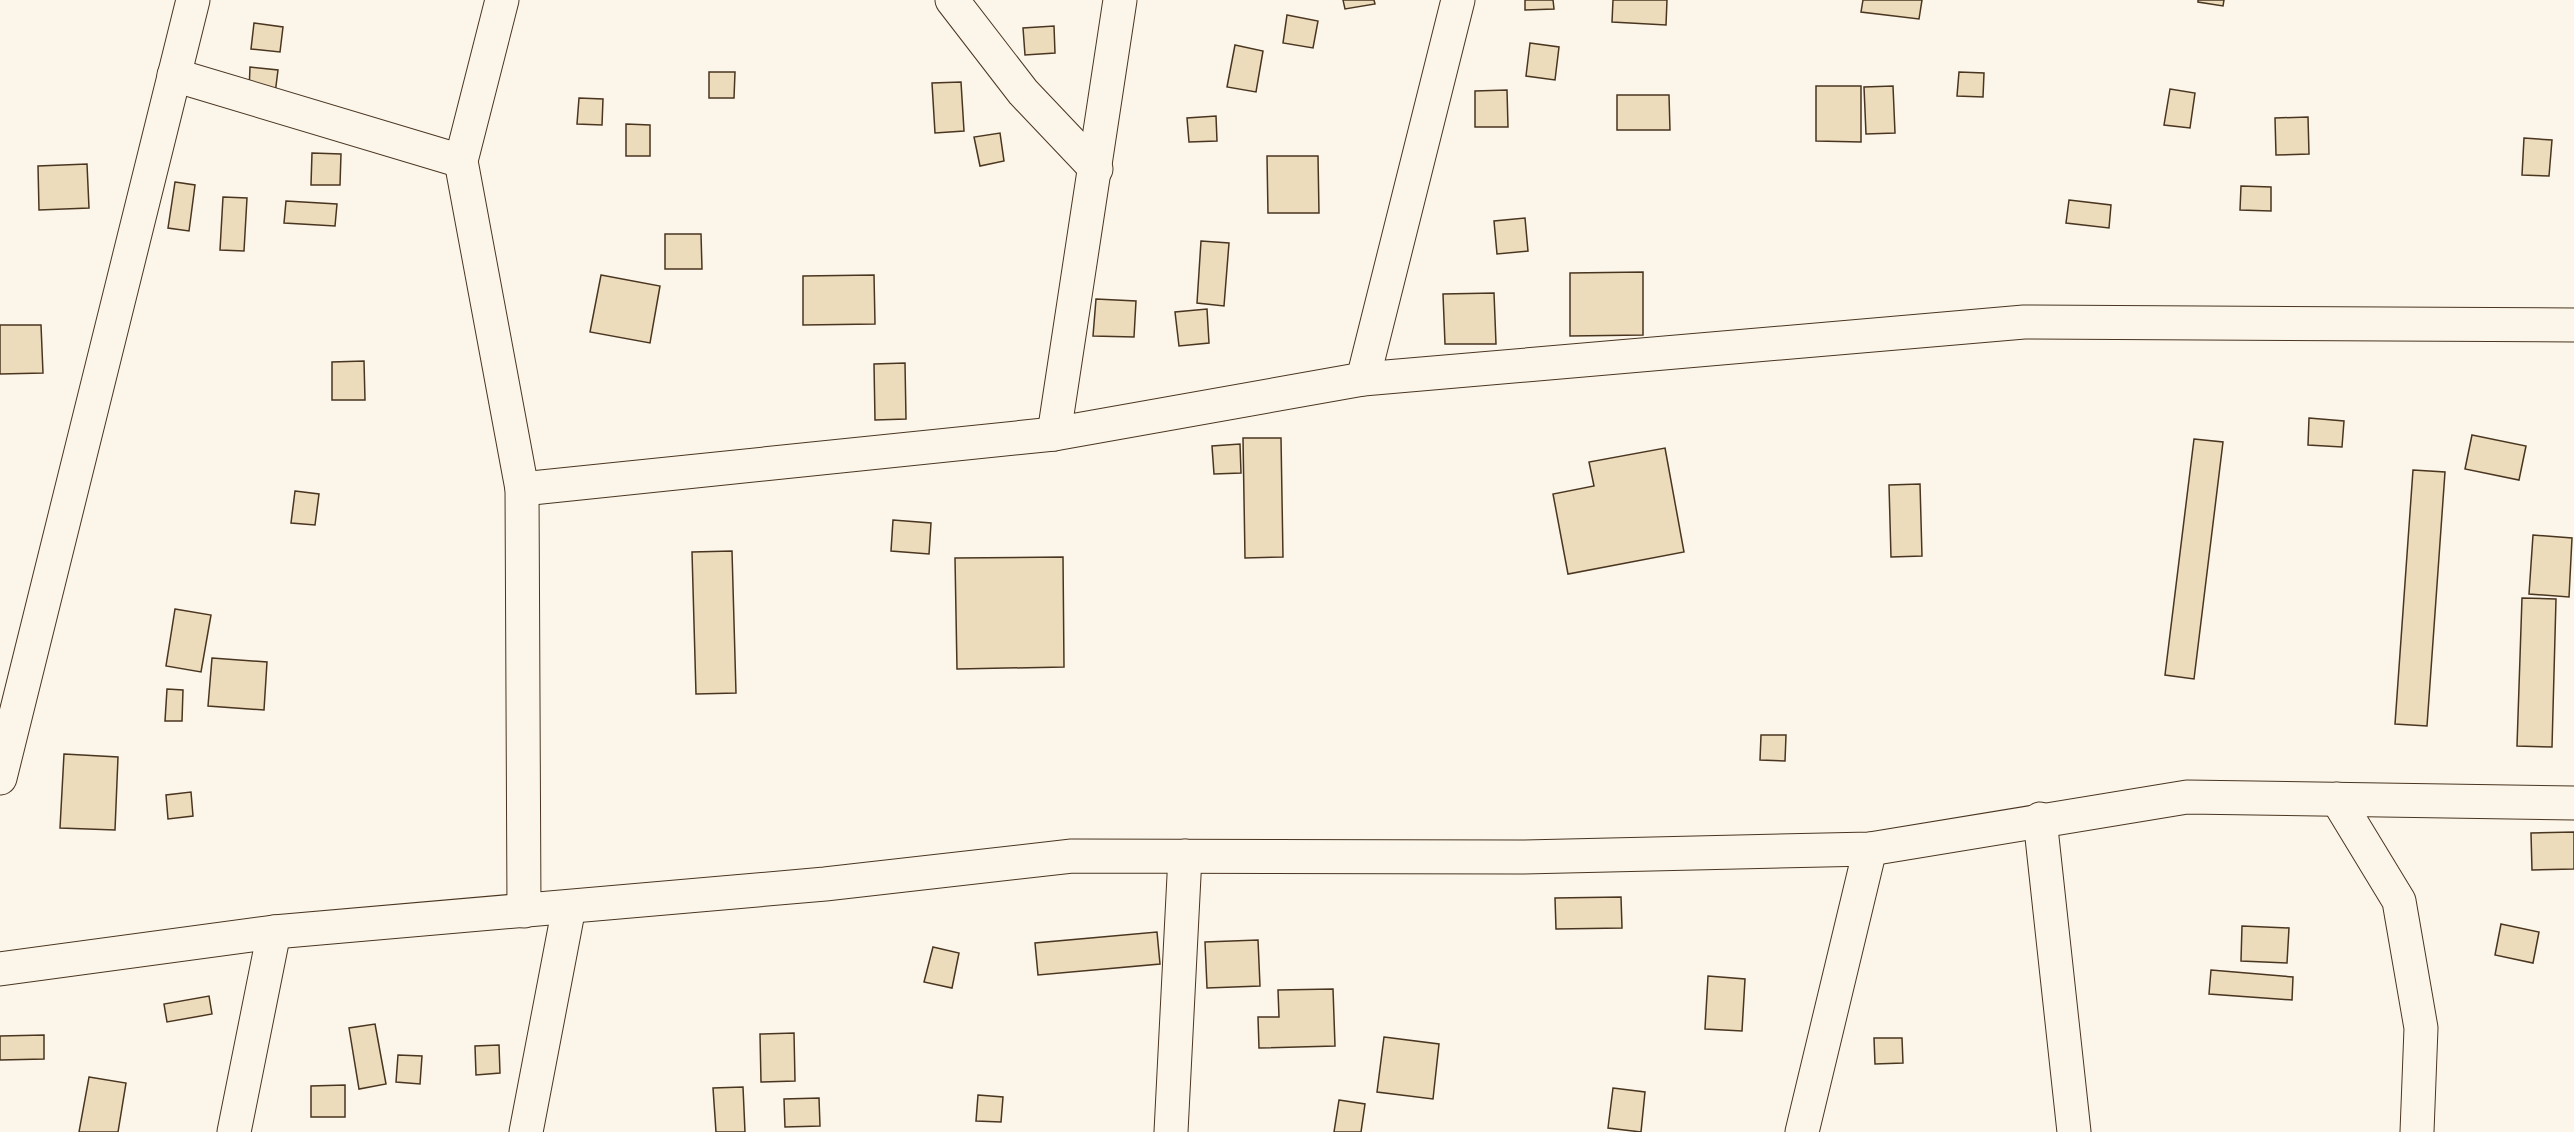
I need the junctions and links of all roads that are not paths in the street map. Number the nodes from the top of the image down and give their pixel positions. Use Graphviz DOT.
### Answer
graph roads {
  1 [pos="193,0"];
  2 [pos="502,0"];
  3 [pos="952,0"];
  4 [pos="1120,0"];
  5 [pos="1458,0"];
  6 [pos="174,75"];
  7 [pos="461,161"];
  8 [pos="1096,169"];
  9 [pos="2574,325"];
  10 [pos="1363,379"];
  11 [pos="1053,434"];
  12 [pos="522,489"];
  13 [pos="0,778"];
  14 [pos="2337,799"];
  15 [pos="2574,803"];
  16 [pos="2040,819"];
  17 [pos="1870,849"];
  18 [pos="1185,856"];
  19 [pos="569,907"];
  20 [pos="524,911"];
  21 [pos="274,932"];
  22 [pos="0,969"];
  23 [pos="234,1132"];
  24 [pos="526,1132"];
  25 [pos="1171,1132"];
  26 [pos="1802,1132"];
  27 [pos="2074,1132"];
  28 [pos="2417,1132"];
  1 -- 6 [label="street"];
  2 -- 7 [label="street"];
  3 -- 8 [label="street"];
  4 -- 8 [label="street"];
  5 -- 10 [label="street"];
  6 -- 7 [label="street"];
  6 -- 13 [label="street"];
  7 -- 12 [label="street"];
  8 -- 11 [label="street"];
  9 -- 10 [label="street"];
  10 -- 11 [label="street"];
  11 -- 12 [label="street"];
  12 -- 20 [label="street"];
  14 -- 15 [label="street"];
  14 -- 16 [label="street"];
  14 -- 28 [label="street"];
  16 -- 17 [label="street"];
  16 -- 27 [label="street"];
  17 -- 18 [label="street"];
  17 -- 26 [label="street"];
  18 -- 19 [label="street"];
  18 -- 25 [label="street"];
  19 -- 20 [label="street"];
  19 -- 24 [label="street"];
  20 -- 21 [label="street"];
  21 -- 22 [label="street"];
  21 -- 23 [label="street"];
}
